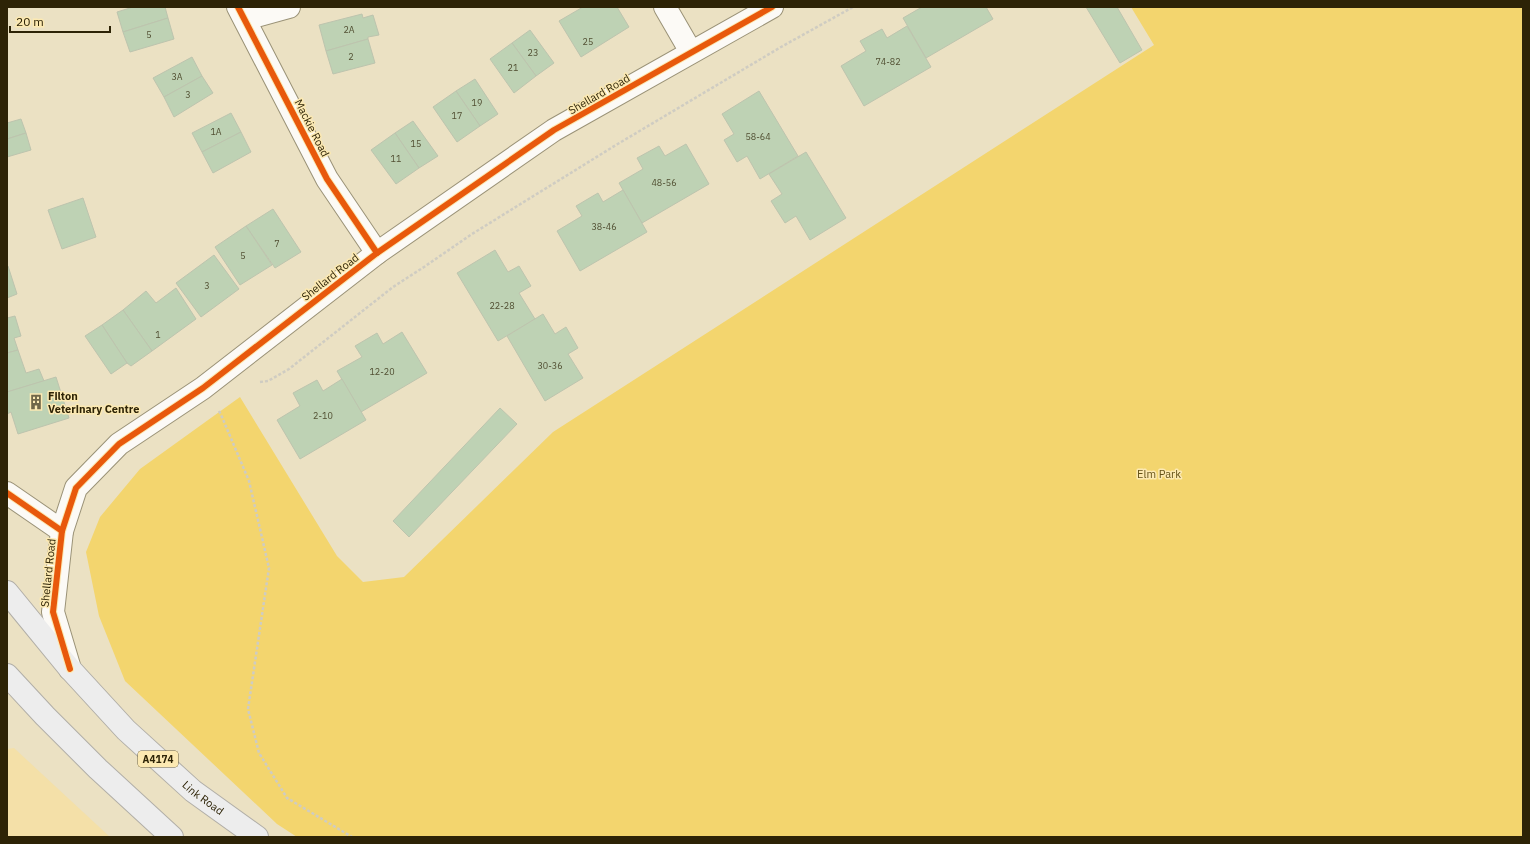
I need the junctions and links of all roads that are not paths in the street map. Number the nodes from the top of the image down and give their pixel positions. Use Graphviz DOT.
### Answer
graph roads {
  1 [pos="289,7"];
  2 [pos="665,7"];
  3 [pos="772,7"];
  4 [pos="241,13"];
  5 [pos="692,52"];
  6 [pos="377,253"];
  7 [pos="7,493"];
  8 [pos="62,531"];
  9 [pos="7,592"];
  10 [pos="70,669"];
  11 [pos="7,675"];
  12 [pos="172,837"];
  13 [pos="257,837"];
  1 -- 4 [label="street"];
  2 -- 5 [label="street"];
  3 -- 5 [label="street, Shellard Road"];
  4 -- 6 [label="street, Mackie Road"];
  5 -- 6 [label="street, Shellard Road"];
  6 -- 8 [label="street, Shellard Road"];
  7 -- 8 [label="street"];
  8 -- 10 [label="street, Shellard Road"];
  9 -- 10 [label="main road, A4174"];
  10 -- 13 [label="main road, Link Road / A4174"];
  11 -- 12 [label="main road"];
}
